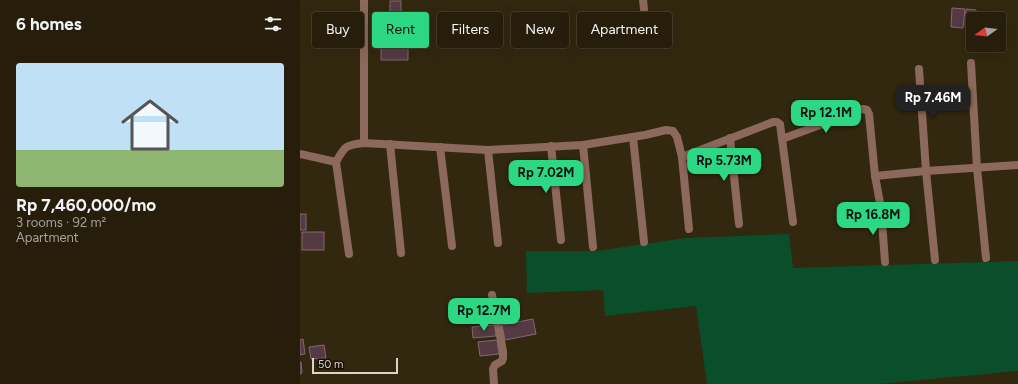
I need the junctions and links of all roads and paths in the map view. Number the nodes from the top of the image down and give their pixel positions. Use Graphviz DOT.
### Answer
graph roads {
  1 [pos="364,0"];
  2 [pos="643,0"];
  3 [pos="644,9"];
  4 [pos="971,63"];
  5 [pos="919,70"];
  6 [pos="633,137"];
  7 [pos="730,138"];
  8 [pos="782,139"];
  9 [pos="364,143"];
  10 [pos="390,144"];
  11 [pos="583,144"];
  12 [pos="551,146"];
  13 [pos="440,147"];
  14 [pos="488,150"];
  15 [pos="300,154"];
  16 [pos="682,157"];
  17 [pos="336,162"];
  18 [pos="1018,165"];
  19 [pos="977,168"];
  20 [pos="926,171"];
  21 [pos="875,176"];
  22 [pos="793,222"];
  23 [pos="739,224"];
  24 [pos="689,229"];
  25 [pos="561,240"];
  26 [pos="644,242"];
  27 [pos="498,244"];
  28 [pos="452,246"];
  29 [pos="594,247"];
  30 [pos="401,252"];
  31 [pos="349,254"];
  32 [pos="986,258"];
  33 [pos="935,260"];
  34 [pos="885,262"];
  35 [pos="492,294"];
  36 [pos="494,384"];
  1 -- 9 [label="street"];
  2 -- 3 [label="street"];
  4 -- 19 [label="street"];
  5 -- 20 [label="street"];
  6 -- 11 [label="street"];
  6 -- 16 [label="street"];
  6 -- 26 [label="street"];
  7 -- 8 [label="street"];
  7 -- 16 [label="street"];
  7 -- 23 [label="street"];
  8 -- 21 [label="street"];
  8 -- 22 [label="street"];
  9 -- 10 [label="street"];
  9 -- 17 [label="street"];
  10 -- 13 [label="street"];
  10 -- 30 [label="street"];
  11 -- 12 [label="street"];
  11 -- 29 [label="street"];
  12 -- 14 [label="street"];
  12 -- 25 [label="street"];
  13 -- 14 [label="street"];
  13 -- 28 [label="street"];
  14 -- 27 [label="street"];
  15 -- 17 [label="street"];
  16 -- 24 [label="street"];
  17 -- 31 [label="street"];
  18 -- 19 [label="street"];
  19 -- 20 [label="street"];
  19 -- 32 [label="street"];
  20 -- 21 [label="street"];
  20 -- 33 [label="street"];
  21 -- 34 [label="street"];
  35 -- 36 [label="street"];
}
